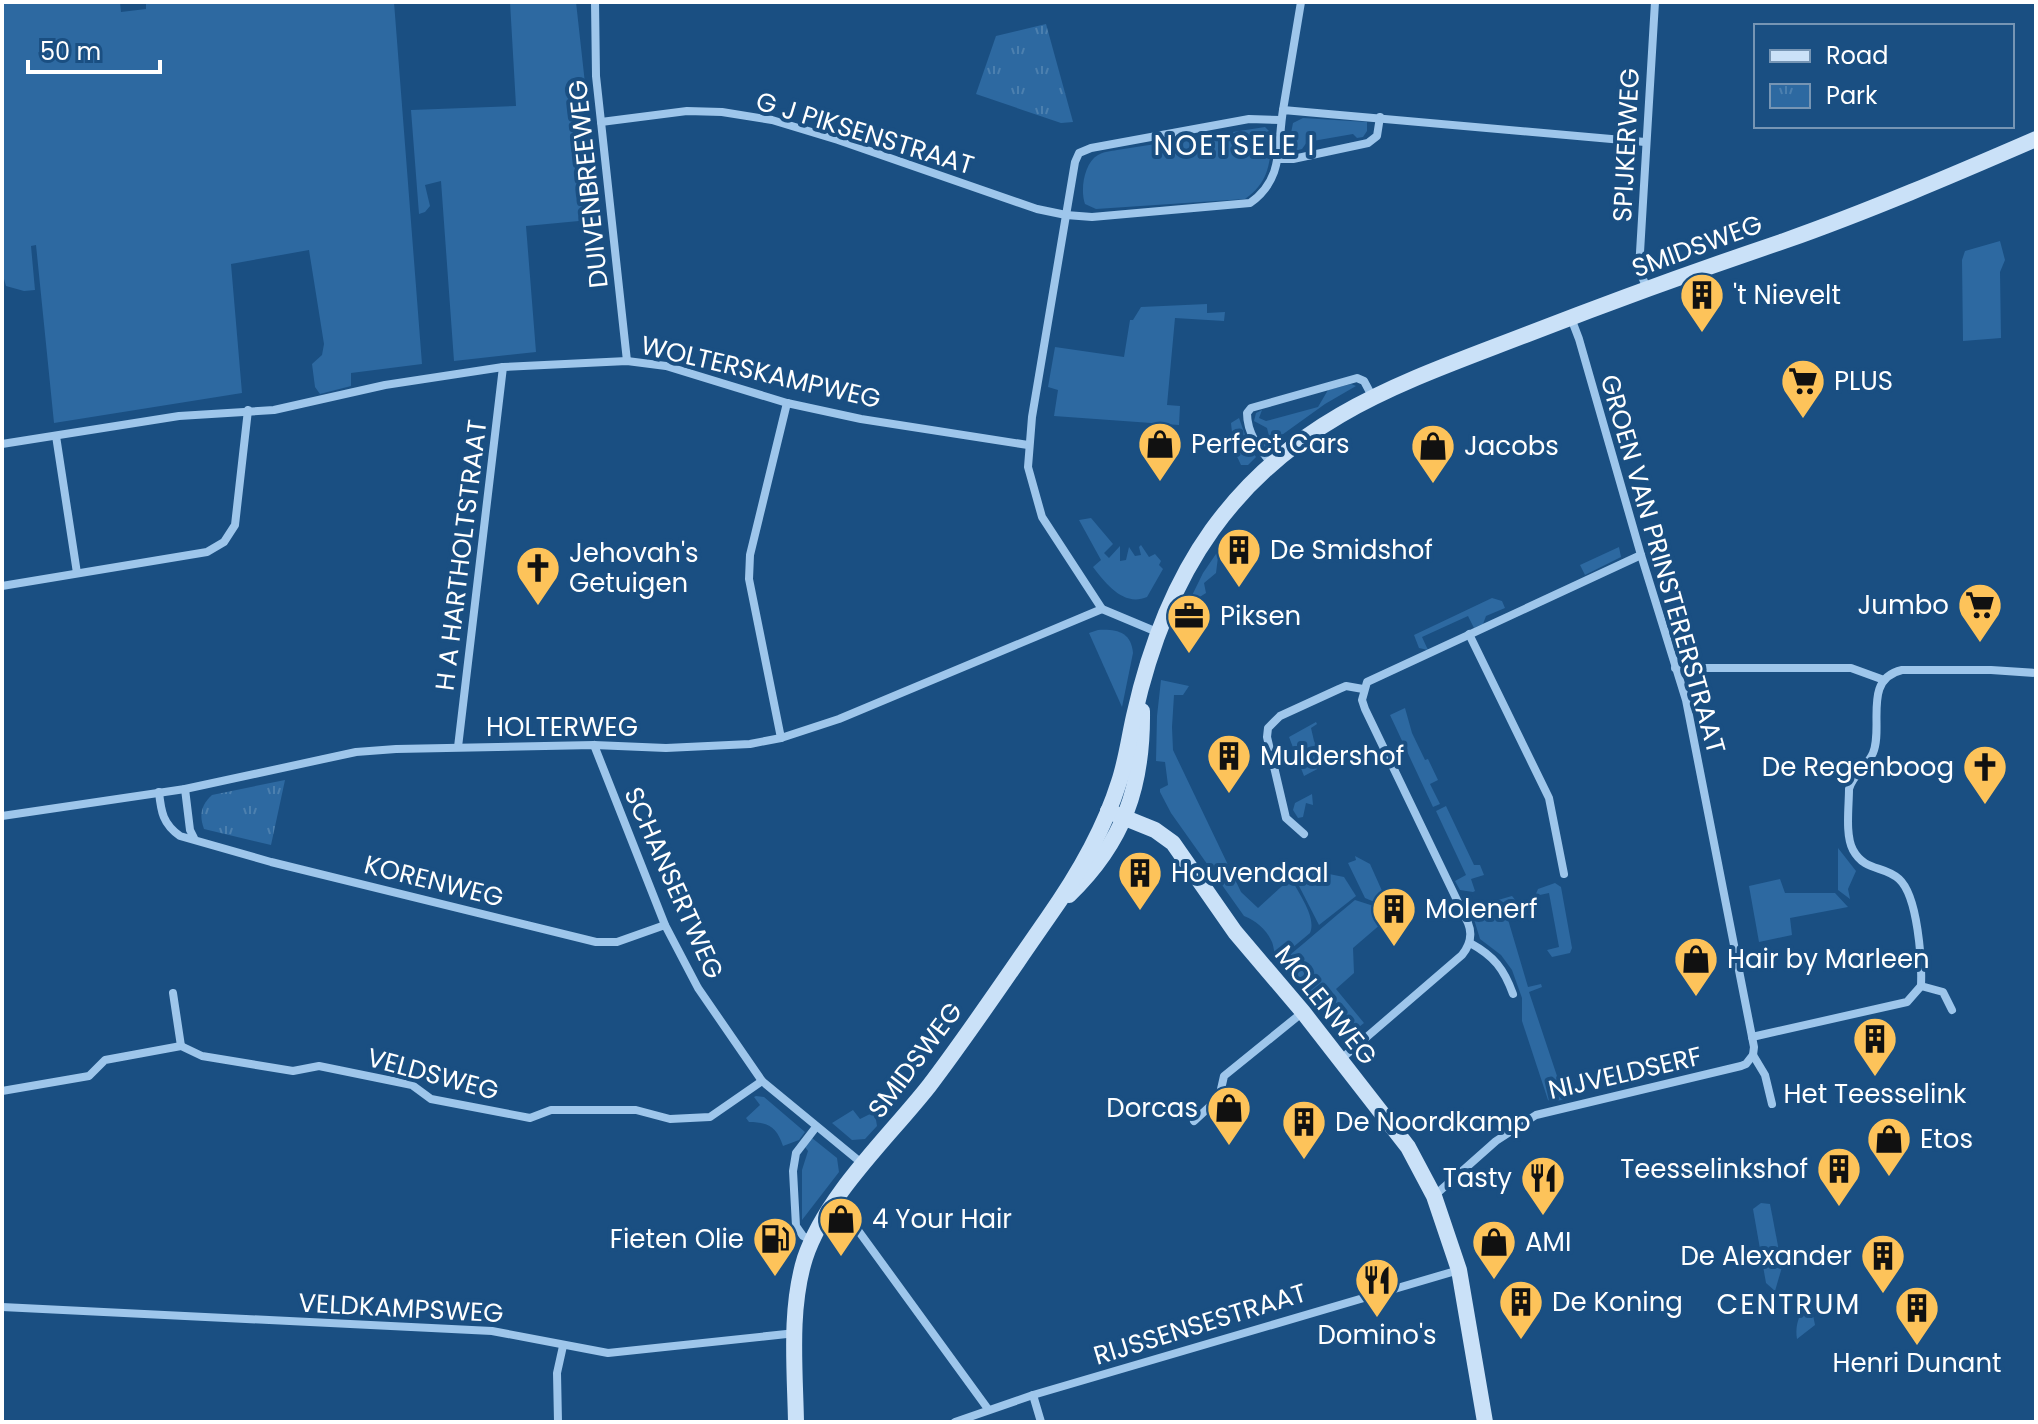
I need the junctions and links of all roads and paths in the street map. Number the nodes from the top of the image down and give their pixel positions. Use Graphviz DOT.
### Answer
graph roads {
  1 [pos="595,2"];
  2 [pos="1301,2"];
  3 [pos="1655,2"];
  4 [pos="1282,115"];
  5 [pos="1380,117"];
  6 [pos="601,122"];
  7 [pos="2036,139"];
  8 [pos="1645,142"];
  9 [pos="1277,159"];
  10 [pos="1066,215"];
  11 [pos="1647,289"];
  12 [pos="1570,317"];
  13 [pos="627,361"];
  14 [pos="503,367"];
  15 [pos="1372,396"];
  16 [pos="787,403"];
  17 [pos="248,410"];
  18 [pos="56,436"];
  19 [pos="2,444"];
  20 [pos="1028,445"];
  21 [pos="1272,464"];
  22 [pos="1641,555"];
  23 [pos="77,573"];
  24 [pos="2,586"];
  25 [pos="1102,609"];
  26 [pos="1157,632"];
  27 [pos="1469,634"];
  28 [pos="1675,668"];
  29 [pos="2036,673"];
  30 [pos="1884,680"];
  31 [pos="1363,689"];
  32 [pos="781,738"];
  33 [pos="594,745"];
  34 [pos="458,747"];
  35 [pos="185,789"];
  36 [pos="159,792"];
  37 [pos="1116,814"];
  38 [pos="2,816"];
  39 [pos="1304,834"];
  40 [pos="194,838"];
  41 [pos="1564,874"];
  42 [pos="665,925"];
  43 [pos="1470,943"];
  44 [pos="1921,986"];
  45 [pos="173,993"];
  46 [pos="1513,994"];
  47 [pos="1952,1010"];
  48 [pos="1303,1012"];
  49 [pos="1752,1037"];
  50 [pos="181,1046"];
  51 [pos="1753,1055"];
  52 [pos="1340,1060"];
  53 [pos="762,1081"];
  54 [pos="2,1091"];
  55 [pos="1772,1104"];
  56 [pos="1194,1121"];
  57 [pos="816,1127"];
  58 [pos="864,1165"];
  59 [pos="1434,1196"];
  60 [pos="836,1199"];
  61 [pos="811,1240"];
  62 [pos="1459,1270"];
  63 [pos="2,1307"];
  64 [pos="796,1333"];
  65 [pos="563,1346"];
  66 [pos="1033,1395"];
  67 [pos="988,1409"];
  68 [pos="558,1422"];
  69 [pos="796,1422"];
  70 [pos="955,1422"];
  71 [pos="1041,1422"];
  72 [pos="1485,1422"];
  1 -- 6 [label="street, DUIVENBREEWEG"];
  2 -- 4 [label="street, G J PIKSENSTRAAT"];
  3 -- 8 [label="street, SPIJKERWEG"];
  4 -- 5 [label="street"];
  4 -- 9 [label="street, G J PIKSENSTRAAT"];
  4 -- 10 [label="street"];
  5 -- 8 [label="street"];
  5 -- 9 [label="street"];
  6 -- 10 [label="street, G J PIKSENSTRAAT"];
  6 -- 13 [label="street, DUIVENBREEWEG"];
  7 -- 11 [label="main road, SMIDSWEG"];
  8 -- 11 [label="street, SPIJKERWEG"];
  9 -- 10 [label="street, G J PIKSENSTRAAT"];
  10 -- 20 [label="street"];
  11 -- 12 [label="main road, SMIDSWEG"];
  12 -- 15 [label="main road, SMIDSWEG"];
  12 -- 22 [label="street, GROEN VAN PRINSTERERSTRAAT"];
  13 -- 14 [label="street, WOLTERSKAMPWEG"];
  13 -- 16 [label="street, WOLTERSKAMPWEG"];
  14 -- 17 [label="street, WOLTERSKAMPWEG"];
  14 -- 34 [label="street, H A HARTHOLTSTRAAT"];
  15 -- 21 [label="main road, SMIDSWEG"];
  15 -- 21 [label="street"];
  16 -- 20 [label="street, WOLTERSKAMPWEG"];
  16 -- 32 [label="street"];
  17 -- 18 [label="street, WOLTERSKAMPWEG"];
  17 -- 23 [label="street"];
  18 -- 19 [label="street"];
  18 -- 23 [label="street"];
  20 -- 25 [label="street"];
  21 -- 26 [label="main road, SMIDSWEG"];
  22 -- 27 [label="street"];
  22 -- 28 [label="street, GROEN VAN PRINSTERERSTRAAT"];
  23 -- 24 [label="street"];
  25 -- 26 [label="street"];
  25 -- 32 [label="street, HOLTERWEG"];
  26 -- 37 [label="main road, SMIDSWEG"];
  27 -- 31 [label="street"];
  27 -- 41 [label="street"];
  28 -- 30 [label="street"];
  28 -- 49 [label="street, GROEN VAN PRINSTERERSTRAAT"];
  29 -- 30 [label="street"];
  30 -- 44 [label="street"];
  31 -- 39 [label="street"];
  31 -- 43 [label="street"];
  32 -- 33 [label="street, HOLTERWEG"];
  33 -- 34 [label="street, HOLTERWEG"];
  33 -- 42 [label="street, SCHANSERTWEG"];
  34 -- 35 [label="street, HOLTERWEG"];
  35 -- 36 [label="street, HOLTERWEG"];
  35 -- 40 [label="street"];
  36 -- 38 [label="street, HOLTERWEG"];
  36 -- 40 [label="street, KORENWEG"];
  37 -- 48 [label="main road, MOLENWEG"];
  37 -- 58 [label="main road, SMIDSWEG"];
  40 -- 42 [label="street, KORENWEG"];
  42 -- 53 [label="street, SCHANSERTWEG"];
  43 -- 46 [label="street"];
  43 -- 52 [label="street"];
  44 -- 47 [label="street"];
  44 -- 49 [label="street"];
  45 -- 50 [label="street"];
  48 -- 52 [label="main road, MOLENWEG"];
  48 -- 56 [label="street"];
  49 -- 51 [label="street, GROEN VAN PRINSTERERSTRAAT"];
  50 -- 53 [label="street, VELDSWEG"];
  50 -- 54 [label="street, VELDSWEG"];
  51 -- 55 [label="street, GROEN VAN PRINSTERERSTRAAT"];
  51 -- 59 [label="street, NIJVELDSERF"];
  52 -- 59 [label="main road, MOLENWEG"];
  53 -- 57 [label="street, SCHANSERTWEG"];
  57 -- 58 [label="street, SCHANSERTWEG"];
  57 -- 61 [label="street"];
  58 -- 60 [label="main road, SMIDSWEG"];
  59 -- 62 [label="main road, MOLENWEG"];
  60 -- 61 [label="main road, SMIDSWEG"];
  60 -- 67 [label="street"];
  61 -- 64 [label="main road, SMIDSWEG"];
  62 -- 66 [label="street, RIJSSENSESTRAAT"];
  62 -- 72 [label="main road, MOLENWEG"];
  63 -- 65 [label="street, VELDKAMPSWEG"];
  64 -- 65 [label="street, VELDKAMPSWEG"];
  64 -- 69 [label="main road, SMIDSWEG"];
  65 -- 68 [label="street"];
  66 -- 67 [label="street, RIJSSENSESTRAAT"];
  66 -- 71 [label="street"];
  67 -- 70 [label="street, RIJSSENSESTRAAT"];
}
